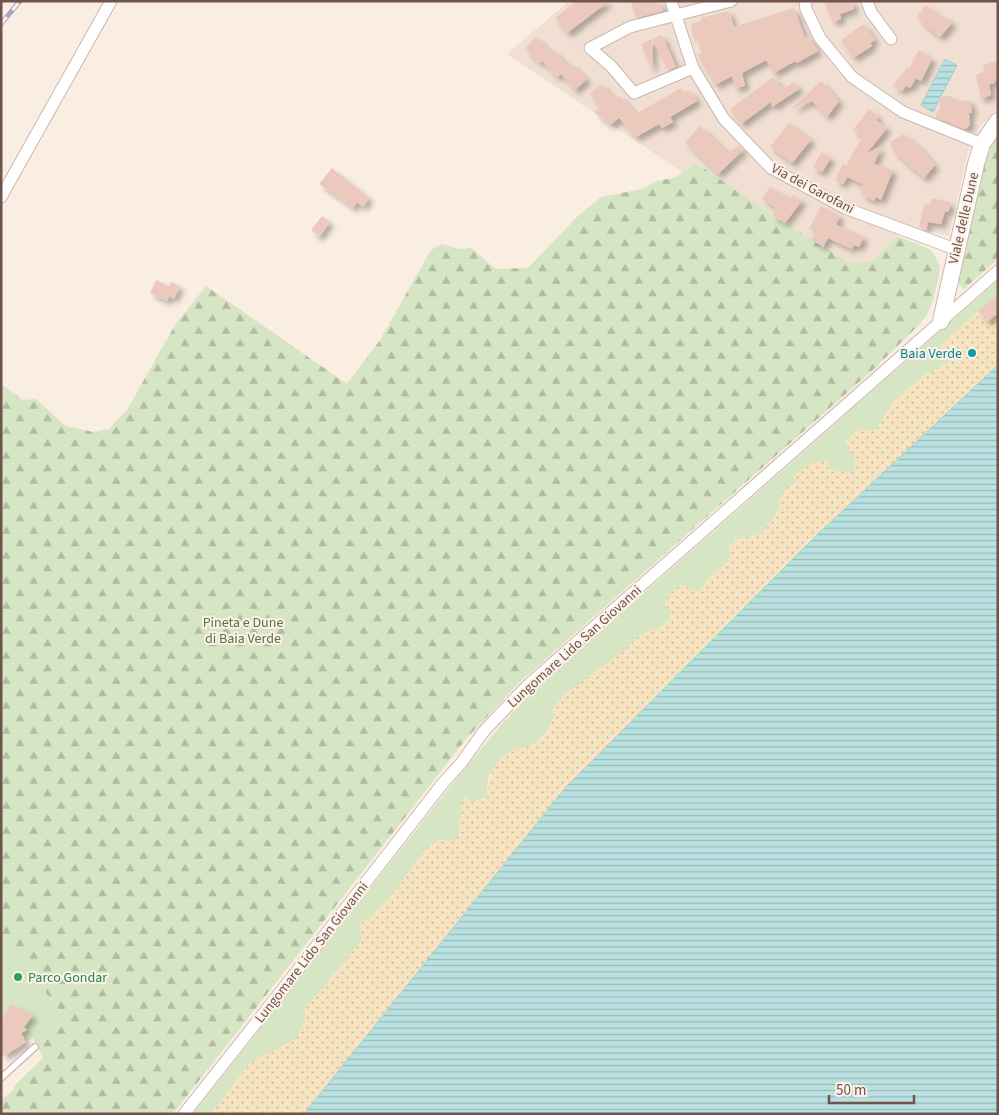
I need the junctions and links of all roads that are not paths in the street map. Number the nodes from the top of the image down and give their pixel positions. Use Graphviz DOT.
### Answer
graph roads {
  1 [pos="111,1"];
  2 [pos="671,1"];
  3 [pos="731,1"];
  4 [pos="805,1"];
  5 [pos="867,1"];
  6 [pos="675,16"];
  7 [pos="891,39"];
  8 [pos="693,68"];
  9 [pos="998,121"];
  10 [pos="982,144"];
  11 [pos="1,197"];
  12 [pos="955,249"];
  13 [pos="998,271"];
  14 [pos="941,320"];
  15 [pos="35,1047"];
  16 [pos="1,1078"];
  17 [pos="184,1114"];
  1 -- 11 [label="street"];
  2 -- 6 [label="street, Via dei Garofani"];
  3 -- 6 [label="street"];
  4 -- 10 [label="street"];
  5 -- 7 [label="street"];
  6 -- 8 [label="street, Via dei Garofani"];
  6 -- 8 [label="street"];
  8 -- 12 [label="street, Via dei Garofani"];
  9 -- 10 [label="street, Viale delle Dune"];
  10 -- 12 [label="street, Viale delle Dune"];
  12 -- 14 [label="street, Viale delle Dune"];
  13 -- 14 [label="street, Lungomare Lido San Giovanni"];
  14 -- 17 [label="street, Lungomare Lido San Giovanni"];
  15 -- 16 [label="lane"];
}
